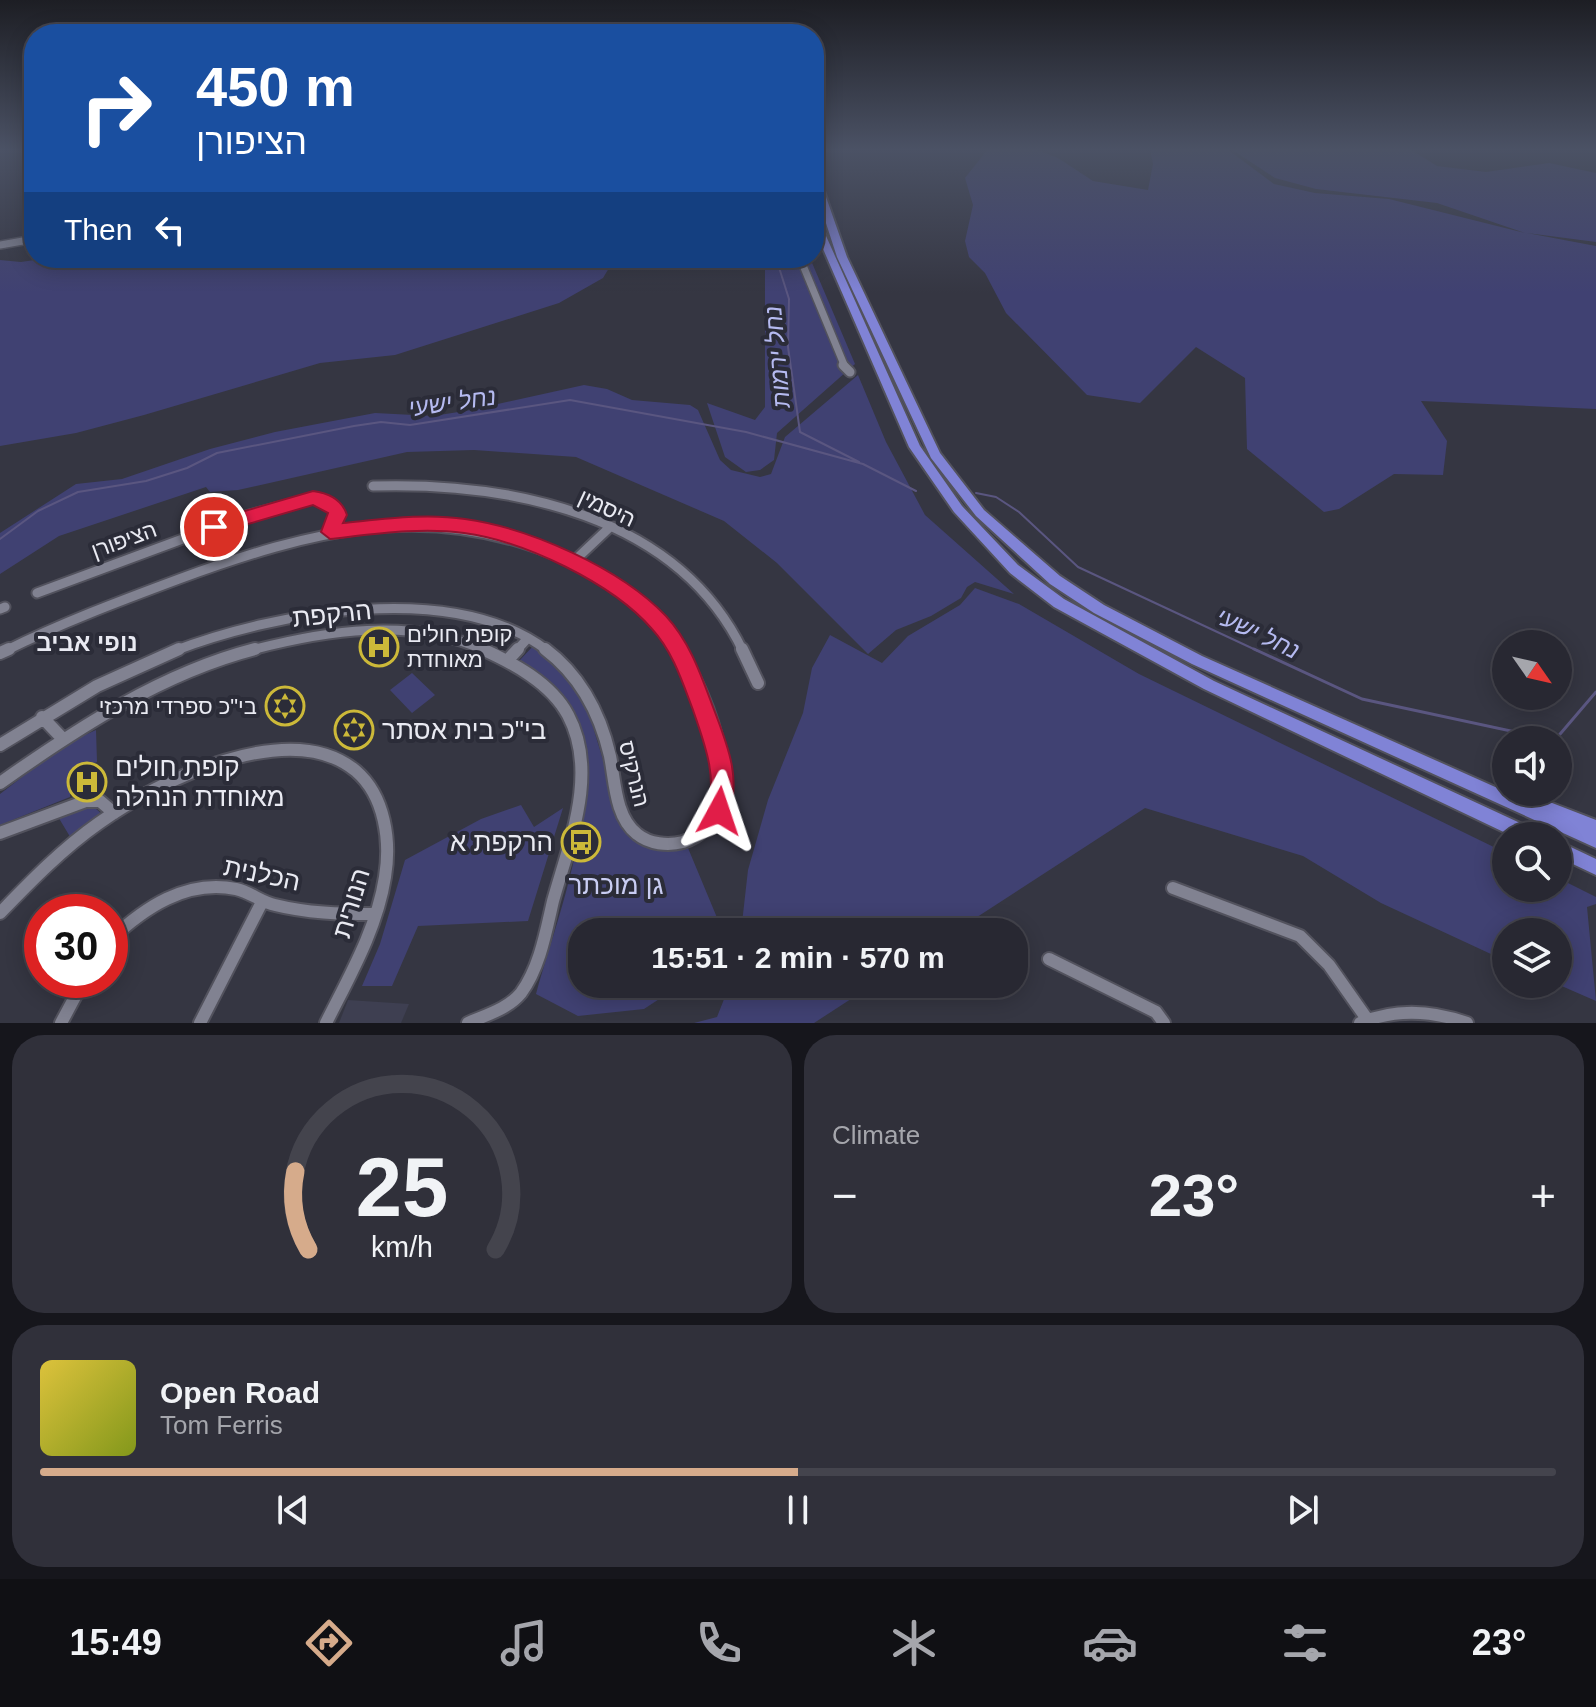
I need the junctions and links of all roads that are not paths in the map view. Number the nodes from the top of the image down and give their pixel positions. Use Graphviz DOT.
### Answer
graph roads {
  1 [pos="824,209"];
  2 [pos="24,241"];
  3 [pos="824,241"];
  4 [pos="0,245"];
  5 [pos="804,268"];
  6 [pos="850,372"];
  7 [pos="373,486"];
  8 [pos="610,527"];
  9 [pos="330,532"];
  10 [pos="573,562"];
  11 [pos="37,593"];
  12 [pos="528,638"];
  13 [pos="0,653"];
  14 [pos="507,661"];
  15 [pos="758,683"];
  16 [pos="42,717"];
  17 [pos="62,738"];
  18 [pos="0,745"];
  19 [pos="1409,753"];
  20 [pos="0,783"];
  21 [pos="114,813"];
  22 [pos="1499,822"];
  23 [pos="1596,828"];
  24 [pos="0,833"];
  25 [pos="1596,840"];
  26 [pos="1572,856"];
  27 [pos="1594,866"];
  28 [pos="1173,888"];
  29 [pos="262,902"];
  30 [pos="0,913"];
  31 [pos="373,914"];
  32 [pos="128,925"];
  33 [pos="1049,959"];
  34 [pos="74,998"];
  35 [pos="1363,1021"];
  36 [pos="61,1023"];
  37 [pos="200,1023"];
  38 [pos="326,1023"];
  39 [pos="468,1023"];
  40 [pos="1164,1023"];
  41 [pos="1467,1023"];
  1 -- 19 [label="highway"];
  2 -- 4 [label="street"];
  3 -- 22 [label="highway"];
  5 -- 6 [label="street"];
  7 -- 8 [label="street, היסמין"];
  8 -- 10 [label="street"];
  8 -- 15 [label="street, היסמין"];
  9 -- 10 [label="street, הנרקיס"];
  9 -- 11 [label="street, הציפורן"];
  9 -- 13 [label="street, הנרקיס"];
  10 -- 12 [label="street, הנרקיס"];
  12 -- 14 [label="street"];
  12 -- 16 [label="street, הנרקיס"];
  14 -- 17 [label="street, הרקפת"];
  14 -- 39 [label="street, הרקפת"];
  16 -- 17 [label="street"];
  16 -- 18 [label="street, הנרקיס"];
  17 -- 20 [label="street, הרקפת"];
  19 -- 23 [label="highway"];
  19 -- 25 [label="highway"];
  21 -- 24 [label="street"];
  21 -- 30 [label="street, הנורית"];
  21 -- 31 [label="street, הנורית"];
  26 -- 27 [label="highway"];
  28 -- 35 [label="street"];
  29 -- 31 [label="street, הכלנית"];
  29 -- 32 [label="street, הכלנית"];
  29 -- 37 [label="street"];
  31 -- 38 [label="street, הנורית"];
  33 -- 40 [label="street"];
  34 -- 36 [label="street"];
  35 -- 41 [label="street"];
}
